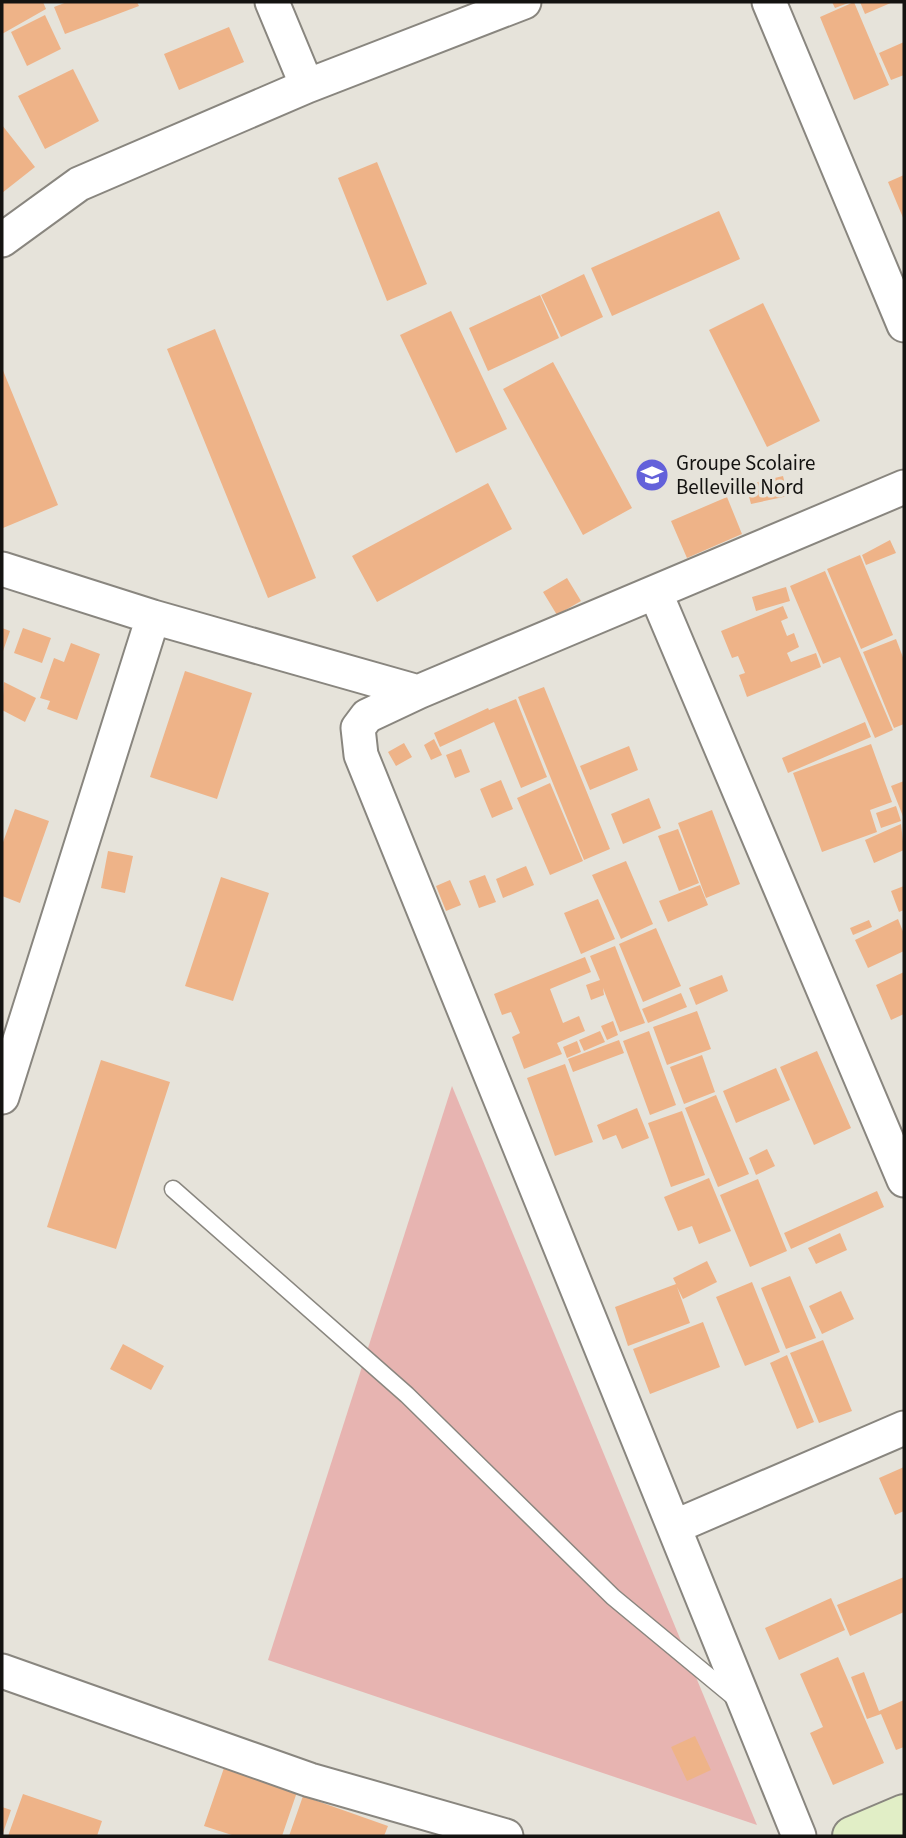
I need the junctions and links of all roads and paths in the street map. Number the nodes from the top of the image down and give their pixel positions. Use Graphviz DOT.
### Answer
graph roads {
  1 [pos="272,2"];
  2 [pos="524,2"];
  3 [pos="769,2"];
  4 [pos="307,86"];
  5 [pos="2,240"];
  6 [pos="904,325"];
  7 [pos="904,487"];
  8 [pos="2,569"];
  9 [pos="656,594"];
  10 [pos="153,617"];
  11 [pos="418,692"];
  12 [pos="2,1097"];
  13 [pos="904,1180"];
  14 [pos="173,1189"];
  15 [pos="904,1428"];
  16 [pos="674,1527"];
  17 [pos="2,1671"];
  18 [pos="747,1709"];
  19 [pos="904,1814"];
  20 [pos="506,1836"];
  21 [pos="799,1836"];
  22 [pos="852,1836"];
  1 -- 4 [label="street"];
  2 -- 4 [label="street"];
  3 -- 6 [label="street"];
  4 -- 5 [label="street"];
  7 -- 9 [label="street"];
  8 -- 10 [label="street"];
  9 -- 11 [label="street"];
  9 -- 13 [label="street"];
  10 -- 11 [label="street"];
  10 -- 12 [label="street"];
  11 -- 16 [label="street"];
  14 -- 18 [label="lane"];
  15 -- 16 [label="street"];
  16 -- 18 [label="street"];
  17 -- 20 [label="street"];
  18 -- 21 [label="street"];
  19 -- 22 [label="street"];
}
